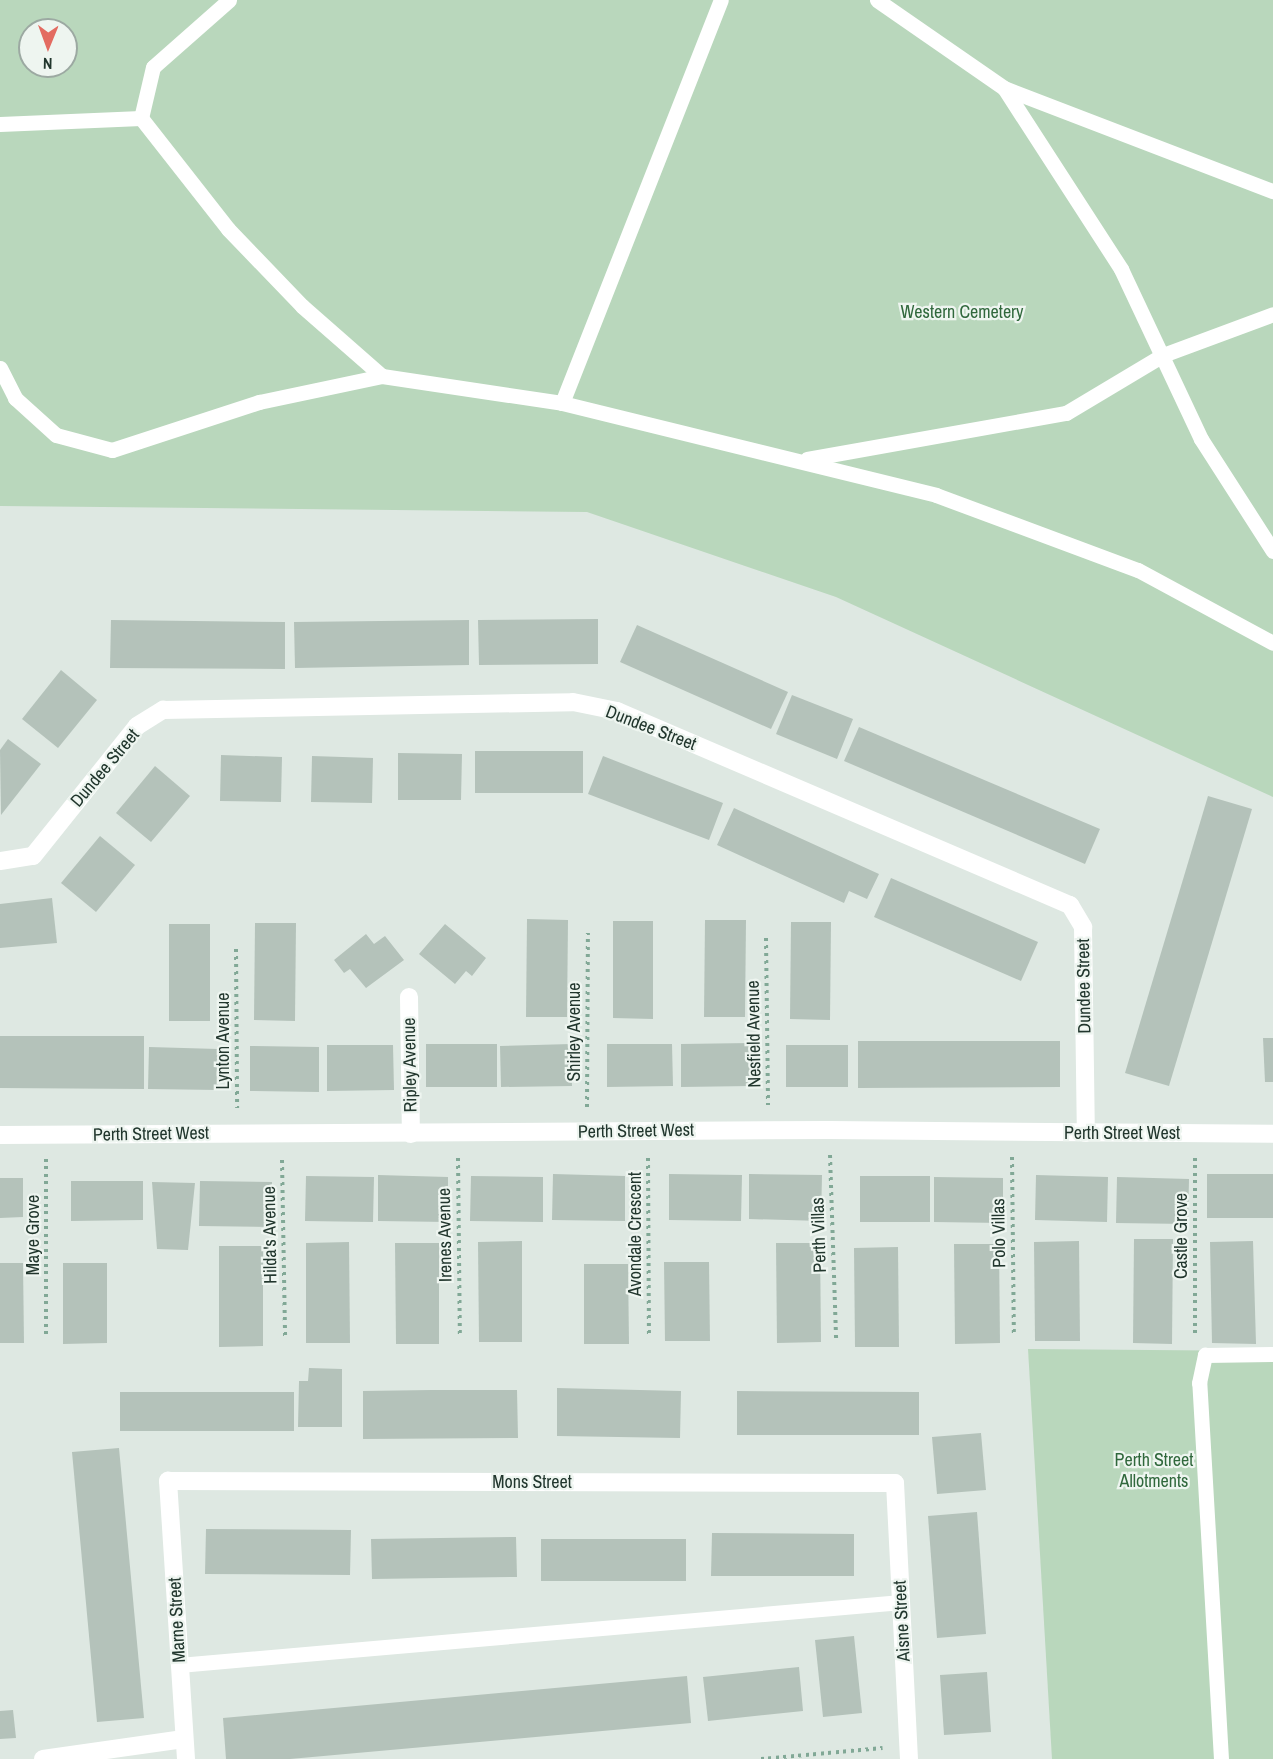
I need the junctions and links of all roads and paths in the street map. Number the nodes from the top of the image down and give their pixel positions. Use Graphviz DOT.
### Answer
graph roads {
  1 [pos="229,0"];
  2 [pos="721,0"];
  3 [pos="878,0"];
  4 [pos="1004,88"];
  5 [pos="141,118"];
  6 [pos="0,124"];
  7 [pos="1273,191"];
  8 [pos="1273,314"];
  9 [pos="1163,355"];
  10 [pos="0,368"];
  11 [pos="382,376"];
  12 [pos="562,403"];
  13 [pos="801,460"];
  14 [pos="1273,551"];
  15 [pos="1273,643"];
  16 [pos="0,861"];
  17 [pos="588,933"];
  18 [pos="766,938"];
  19 [pos="236,949"];
  20 [pos="409,997"];
  21 [pos="769,1130"];
  22 [pos="829,1130"];
  23 [pos="587,1131"];
  24 [pos="648,1131"];
  25 [pos="282,1132"];
  26 [pos="1012,1132"];
  27 [pos="237,1133"];
  28 [pos="457,1133"];
  29 [pos="1086,1133"];
  30 [pos="1195,1133"];
  31 [pos="411,1134"];
  32 [pos="1273,1134"];
  33 [pos="0,1135"];
  34 [pos="46,1135"];
  35 [pos="1014,1334"];
  36 [pos="460,1335"];
  37 [pos="46,1336"];
  38 [pos="648,1336"];
  39 [pos="285,1338"];
  40 [pos="836,1339"];
  41 [pos="1195,1339"];
  42 [pos="1273,1353"];
  43 [pos="168,1481"];
  44 [pos="895,1483"];
  45 [pos="901,1602"];
  46 [pos="179,1665"];
  47 [pos="184,1739"];
  48 [pos="909,1752"];
  49 [pos="43,1759"];
  50 [pos="186,1759"];
  51 [pos="761,1759"];
  52 [pos="1221,1759"];
  1 -- 5 [label="lane"];
  2 -- 12 [label="lane"];
  3 -- 4 [label="lane"];
  4 -- 7 [label="lane"];
  4 -- 9 [label="lane"];
  5 -- 6 [label="lane"];
  5 -- 11 [label="lane"];
  8 -- 9 [label="lane"];
  9 -- 13 [label="lane"];
  9 -- 14 [label="lane"];
  10 -- 11 [label="lane"];
  11 -- 12 [label="lane"];
  12 -- 13 [label="lane"];
  13 -- 15 [label="lane"];
  16 -- 29 [label="street, Dundee Street"];
  17 -- 23 [label="path, Shirley Avenue"];
  18 -- 21 [label="path, Nesfield Avenue"];
  19 -- 27 [label="path, Lynton Avenue"];
  20 -- 31 [label="street, Ripley Avenue"];
  21 -- 22 [label="street, Perth Street West"];
  21 -- 24 [label="street, Perth Street West"];
  22 -- 26 [label="street, Perth Street West"];
  22 -- 40 [label="path, Perth Villas"];
  23 -- 24 [label="street, Perth Street West"];
  23 -- 28 [label="street, Perth Street West"];
  24 -- 38 [label="path, Avondale Crescent"];
  25 -- 27 [label="street, Perth Street West"];
  25 -- 31 [label="street, Perth Street West"];
  25 -- 39 [label="path, Hilda's Avenue"];
  26 -- 29 [label="street, Perth Street West"];
  26 -- 35 [label="path, Polo Villas"];
  27 -- 34 [label="street, Perth Street West"];
  28 -- 31 [label="street, Perth Street West"];
  28 -- 36 [label="path, Irenes Avenue"];
  29 -- 30 [label="street, Perth Street West"];
  30 -- 32 [label="street, Perth Street West"];
  30 -- 41 [label="path, Castle Grove"];
  33 -- 34 [label="street, Perth Street West"];
  34 -- 37 [label="path, Maye Grove"];
  42 -- 52 [label="lane"];
  43 -- 44 [label="street, Mons Street"];
  43 -- 46 [label="street, Marne Street"];
  44 -- 45 [label="street, Aisne Street"];
  45 -- 46 [label="lane"];
  45 -- 48 [label="street, Aisne Street"];
  46 -- 47 [label="street, Marne Street"];
  47 -- 49 [label="street"];
  47 -- 50 [label="street, Marne Street"];
  48 -- 51 [label="path"];
}
